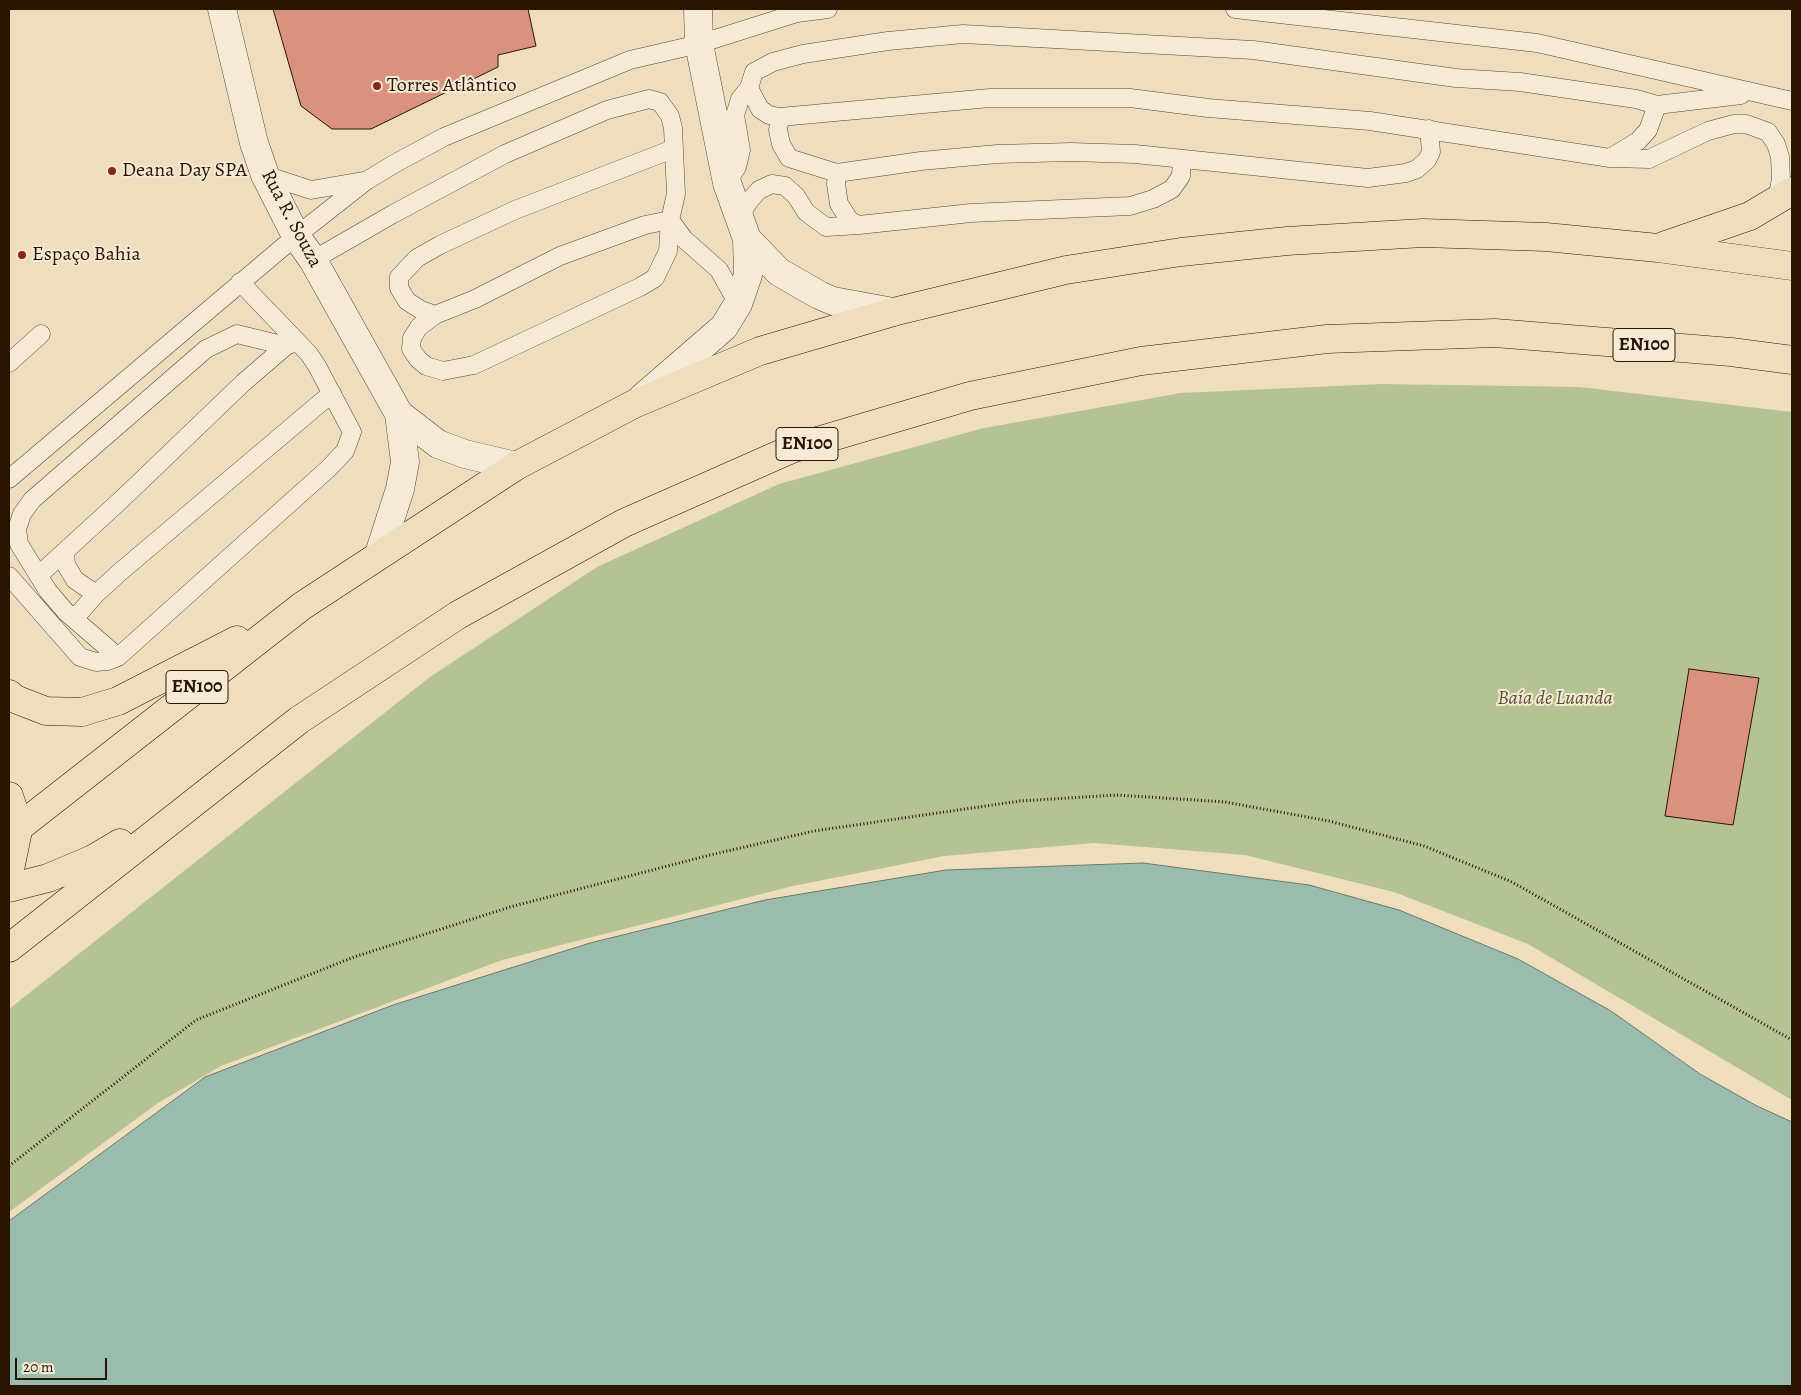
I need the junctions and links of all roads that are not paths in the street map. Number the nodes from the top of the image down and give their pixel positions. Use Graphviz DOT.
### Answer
graph roads {
  1 [pos="222,9"];
  2 [pos="698,9"];
  3 [pos="828,9"];
  4 [pos="1235,9"];
  5 [pos="699,44"];
  6 [pos="749,88"];
  7 [pos="1754,93"];
  8 [pos="1792,101"];
  9 [pos="1657,105"];
  10 [pos="780,117"];
  11 [pos="1429,129"];
  12 [pos="673,149"];
  13 [pos="1610,158"];
  14 [pos="1182,159"];
  15 [pos="837,173"];
  16 [pos="265,175"];
  17 [pos="366,181"];
  18 [pos="727,183"];
  19 [pos="1785,196"];
  20 [pos="670,220"];
  21 [pos="859,226"];
  22 [pos="744,232"];
  23 [pos="296,236"];
  24 [pos="1658,248"];
  25 [pos="313,260"];
  26 [pos="1792,266"];
  27 [pos="240,282"];
  28 [pos="738,304"];
  29 [pos="893,312"];
  30 [pos="435,315"];
  31 [pos="41,334"];
  32 [pos="292,344"];
  33 [pos="1792,360"];
  34 [pos="9,363"];
  35 [pos="332,393"];
  36 [pos="634,404"];
  37 [pos="399,414"];
  38 [pos="516,466"];
  39 [pos="9,479"];
  40 [pos="65,551"];
  41 [pos="379,554"];
  42 [pos="39,575"];
  43 [pos="9,576"];
  44 [pos="96,594"];
  45 [pos="302,606"];
  46 [pos="74,620"];
  47 [pos="118,658"];
  48 [pos="9,694"];
  49 [pos="204,794"];
  50 [pos="9,796"];
  51 [pos="14,830"];
  52 [pos="9,874"];
  53 [pos="9,888"];
  54 [pos="9,948"];
  1 -- 16 [label="street, Rua R. Souza"];
  2 -- 5 [label="street"];
  3 -- 5 [label="lane"];
  4 -- 7 [label="lane"];
  5 -- 17 [label="lane"];
  5 -- 18 [label="street"];
  6 -- 9 [label="lane"];
  6 -- 10 [label="lane"];
  6 -- 18 [label="lane"];
  7 -- 8 [label="lane"];
  7 -- 9 [label="lane"];
  9 -- 13 [label="lane"];
  10 -- 11 [label="lane"];
  10 -- 15 [label="lane"];
  11 -- 13 [label="lane"];
  11 -- 14 [label="lane"];
  12 -- 20 [label="lane"];
  12 -- 25 [label="lane"];
  12 -- 30 [label="lane"];
  13 -- 19 [label="lane"];
  14 -- 15 [label="lane"];
  14 -- 21 [label="lane"];
  15 -- 21 [label="lane"];
  16 -- 17 [label="lane"];
  16 -- 23 [label="street, Rua R. Souza"];
  17 -- 23 [label="lane"];
  18 -- 22 [label="street"];
  19 -- 24 [label="main road"];
  20 -- 28 [label="lane"];
  20 -- 30 [label="lane"];
  20 -- 30 [label="lane"];
  21 -- 22 [label="lane"];
  22 -- 28 [label="street"];
  22 -- 29 [label="street"];
  23 -- 25 [label="street, Rua R. Souza"];
  23 -- 27 [label="lane"];
  24 -- 26 [label="main road, EN100"];
  24 -- 29 [label="main road, EN100"];
  25 -- 37 [label="street, Rua R. Souza"];
  27 -- 32 [label="lane"];
  27 -- 39 [label="lane"];
  28 -- 36 [label="street"];
  29 -- 36 [label="main road, EN100"];
  31 -- 34 [label="lane"];
  32 -- 35 [label="lane"];
  32 -- 40 [label="lane"];
  32 -- 42 [label="lane"];
  33 -- 49 [label="main road, EN100"];
  35 -- 44 [label="lane"];
  35 -- 47 [label="lane"];
  36 -- 38 [label="main road, EN100"];
  37 -- 38 [label="street"];
  37 -- 41 [label="street"];
  38 -- 41 [label="main road, EN100"];
  40 -- 42 [label="lane"];
  40 -- 44 [label="lane"];
  41 -- 45 [label="main road, EN100"];
  42 -- 46 [label="lane"];
  43 -- 47 [label="lane"];
  44 -- 46 [label="lane"];
  45 -- 48 [label="main road"];
  45 -- 51 [label="main road, EN100"];
  46 -- 47 [label="lane"];
  49 -- 53 [label="main road"];
  49 -- 54 [label="main road, EN100"];
  50 -- 51 [label="main road"];
  51 -- 52 [label="main road"];
}
